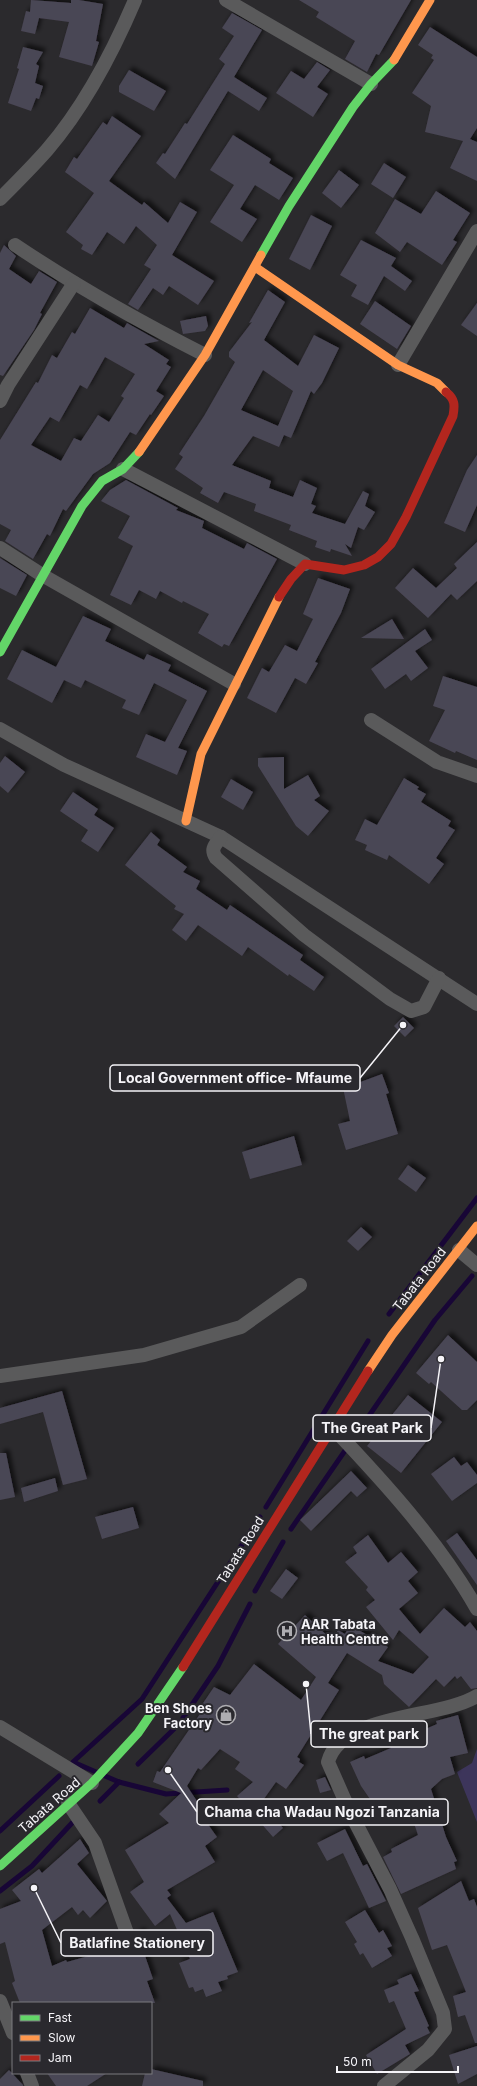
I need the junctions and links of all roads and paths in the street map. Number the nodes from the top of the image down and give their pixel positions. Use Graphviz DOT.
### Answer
graph roads {
  1 [pos="135,0"];
  2 [pos="226,0"];
  3 [pos="430,0"];
  4 [pos="371,84"];
  5 [pos="0,199"];
  6 [pos="477,231"];
  7 [pos="15,245"];
  8 [pos="255,267"];
  9 [pos="74,283"];
  10 [pos="205,355"];
  11 [pos="398,365"];
  12 [pos="0,400"];
  13 [pos="123,469"];
  14 [pos="0,548"];
  15 [pos="306,564"];
  16 [pos="42,576"];
  17 [pos="0,652"];
  18 [pos="234,684"];
  19 [pos="371,720"];
  20 [pos="0,729"];
  21 [pos="477,776"];
  22 [pos="186,821"];
  23 [pos="221,837"];
  24 [pos="439,978"];
  25 [pos="477,1004"];
  26 [pos="477,1226"];
  27 [pos="459,1250"];
  28 [pos="477,1265"];
  29 [pos="300,1285"];
  30 [pos="0,1376"];
  31 [pos="332,1427"];
  32 [pos="477,1609"];
  33 [pos="477,1696"];
  34 [pos="0,1727"];
  35 [pos="92,1783"];
  36 [pos="68,1803"];
  37 [pos="0,1866"];
  38 [pos="132,1947"];
  39 [pos="0,2001"];
  40 [pos="12,2031"];
  41 [pos="27,2074"];
  42 [pos="32,2086"];
  43 [pos="384,2086"];
  1 -- 5 [label="street"];
  2 -- 4 [label="street"];
  3 -- 4 [label="street"];
  4 -- 8 [label="street"];
  6 -- 11 [label="street"];
  7 -- 9 [label="street"];
  8 -- 10 [label="street"];
  8 -- 11 [label="street"];
  9 -- 10 [label="street"];
  9 -- 12 [label="street"];
  10 -- 13 [label="street"];
  11 -- 15 [label="street"];
  13 -- 15 [label="street"];
  13 -- 16 [label="street"];
  14 -- 16 [label="street"];
  15 -- 18 [label="street"];
  16 -- 17 [label="street"];
  16 -- 18 [label="street"];
  18 -- 22 [label="street"];
  19 -- 21 [label="street"];
  20 -- 22 [label="street"];
  22 -- 23 [label="street"];
  23 -- 24 [label="street"];
  23 -- 24 [label="street"];
  24 -- 25 [label="street"];
  26 -- 27 [label="street, Tabata Road"];
  27 -- 28 [label="street"];
  27 -- 31 [label="street, Tabata Road"];
  29 -- 30 [label="street"];
  31 -- 32 [label="street"];
  31 -- 35 [label="street, Tabata Road"];
  33 -- 43 [label="street"];
  34 -- 35 [label="street"];
  35 -- 36 [label="street, Tabata Road"];
  36 -- 37 [label="street, Tabata Road"];
  36 -- 38 [label="street"];
  39 -- 40 [label="street"];
  41 -- 42 [label="street"];
}
